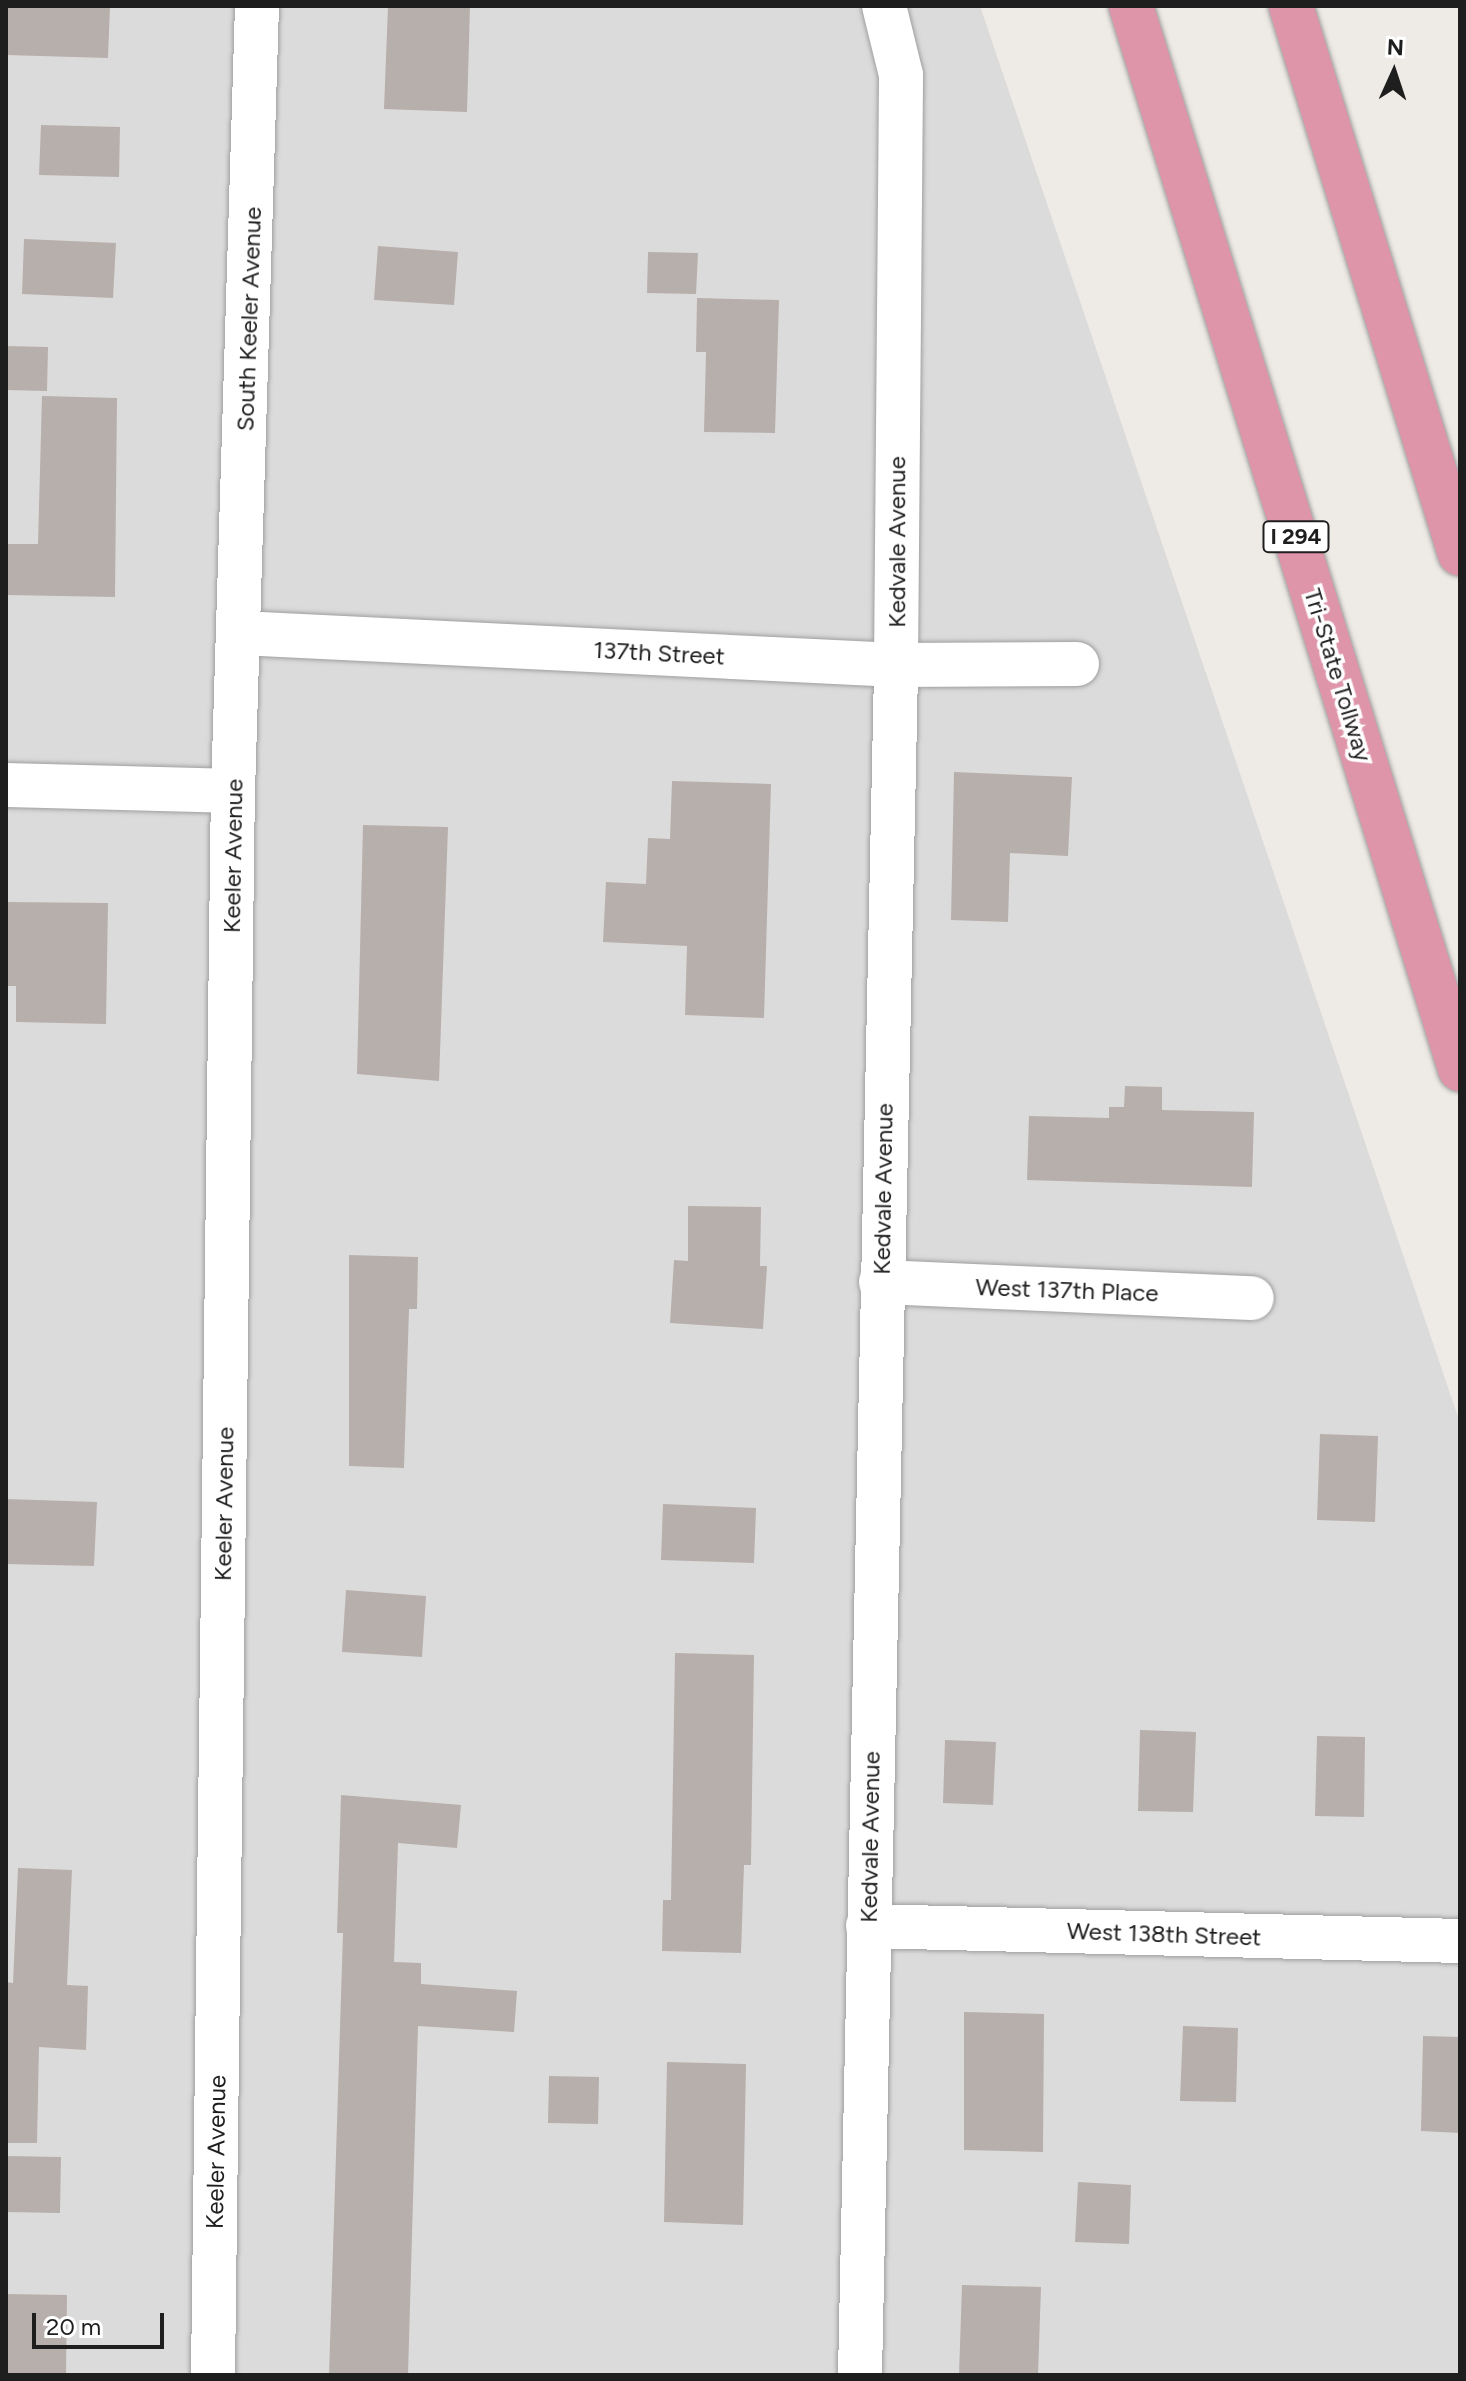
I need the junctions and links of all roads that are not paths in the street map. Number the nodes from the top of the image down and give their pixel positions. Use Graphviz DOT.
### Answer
graph roads {
  1 [pos="257,6"];
  2 [pos="884,6"];
  3 [pos="1131,6"];
  4 [pos="1291,6"];
  5 [pos="1460,554"];
  6 [pos="240,633"];
  7 [pos="1077,664"];
  8 [pos="896,665"];
  9 [pos="6,785"];
  10 [pos="233,791"];
  11 [pos="1460,1069"];
  12 [pos="881,1282"];
  13 [pos="1252,1298"];
  14 [pos="868,1926"];
  15 [pos="1460,1941"];
  16 [pos="213,2375"];
  17 [pos="860,2375"];
  1 -- 6 [label="street, South Keeler Avenue"];
  2 -- 8 [label="street, Kedvale Avenue"];
  3 -- 11 [label="highway, Tri-State Tollway / I 294"];
  4 -- 5 [label="highway"];
  6 -- 8 [label="street, 137th Street"];
  6 -- 10 [label="street, Keeler Avenue"];
  7 -- 8 [label="street, 137th Street"];
  8 -- 12 [label="street, Kedvale Avenue"];
  9 -- 10 [label="street"];
  10 -- 16 [label="street, Keeler Avenue"];
  12 -- 13 [label="street, West 137th Place"];
  12 -- 14 [label="street, Kedvale Avenue"];
  14 -- 15 [label="street, West 138th Street"];
  14 -- 17 [label="street, Kedvale Avenue"];
}
